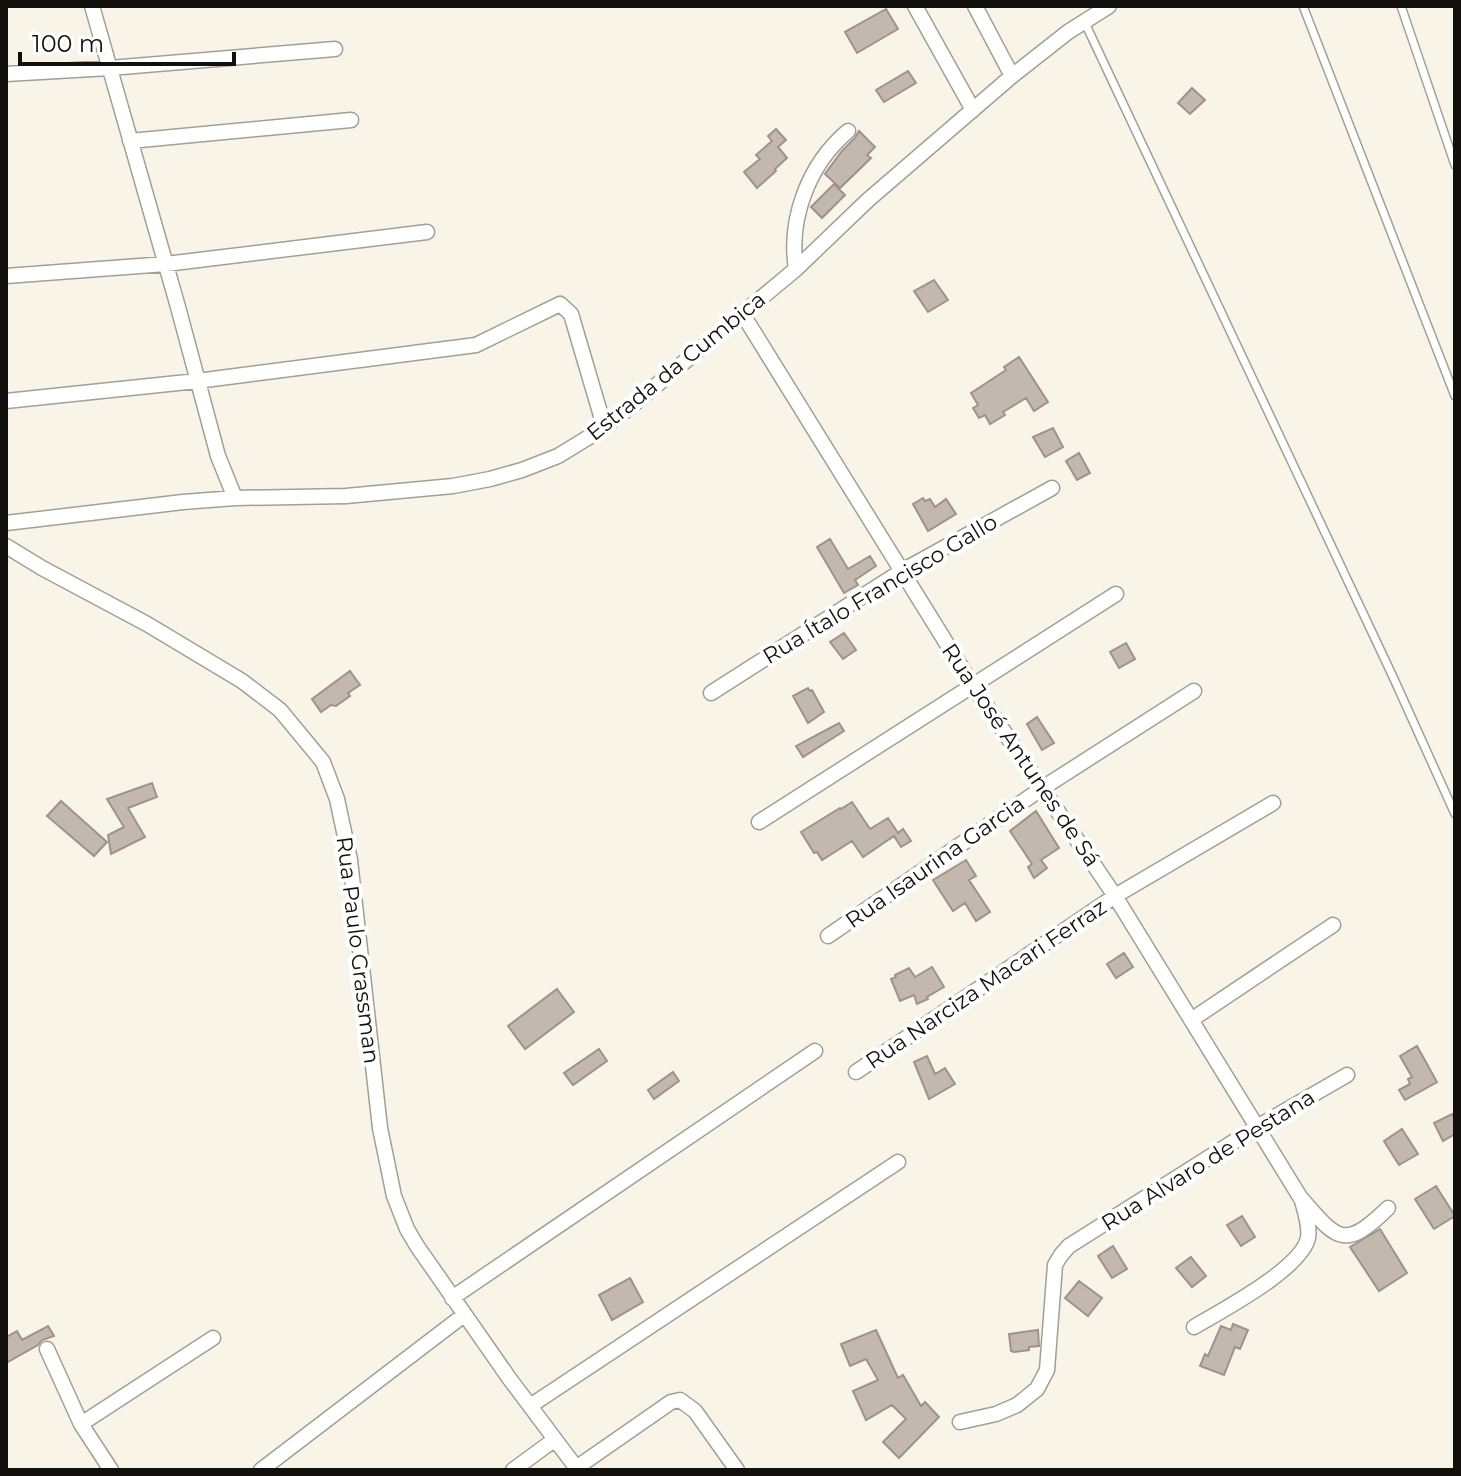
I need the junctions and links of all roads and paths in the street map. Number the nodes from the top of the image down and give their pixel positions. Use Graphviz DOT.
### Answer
graph roads {
  1 [pos="92,6"];
  2 [pos="915,6"];
  3 [pos="975,6"];
  4 [pos="1109,6"];
  5 [pos="1303,6"];
  6 [pos="1401,6"];
  7 [pos="1084,22"];
  8 [pos="335,49"];
  9 [pos="110,68"];
  10 [pos="6,74"];
  11 [pos="1012,76"];
  12 [pos="973,110"];
  13 [pos="351,120"];
  14 [pos="848,131"];
  15 [pos="130,141"];
  16 [pos="1455,165"];
  17 [pos="427,232"];
  18 [pos="166,264"];
  19 [pos="796,269"];
  20 [pos="6,276"];
  21 [pos="742,313"];
  22 [pos="197,381"];
  23 [pos="1455,396"];
  24 [pos="6,401"];
  25 [pos="604,426"];
  26 [pos="1052,488"];
  27 [pos="235,498"];
  28 [pos="6,523"];
  29 [pos="6,546"];
  30 [pos="902,571"];
  31 [pos="1116,594"];
  32 [pos="973,686"];
  33 [pos="1194,691"];
  34 [pos="711,693"];
  35 [pos="1041,789"];
  36 [pos="1273,803"];
  37 [pos="1455,814"];
  38 [pos="759,822"];
  39 [pos="1115,896"];
  40 [pos="1333,925"];
  41 [pos="828,936"];
  42 [pos="1191,1020"];
  43 [pos="815,1051"];
  44 [pos="856,1072"];
  45 [pos="1347,1075"];
  46 [pos="1257,1127"];
  47 [pos="898,1162"];
  48 [pos="1300,1197"];
  49 [pos="1388,1208"];
  50 [pos="452,1298"];
  51 [pos="464,1315"];
  52 [pos="1194,1327"];
  53 [pos="213,1338"];
  54 [pos="47,1349"];
  55 [pos="530,1406"];
  56 [pos="960,1422"];
  57 [pos="81,1424"];
  58 [pos="554,1440"];
  59 [pos="577,1469"];
  60 [pos="111,1470"];
  61 [pos="261,1470"];
  62 [pos="513,1470"];
  63 [pos="737,1470"];
  1 -- 9 [label="street"];
  2 -- 12 [label="street"];
  3 -- 11 [label="street"];
  4 -- 7 [label="street, Estrada da Cumbica"];
  5 -- 23 [label="lane"];
  6 -- 16 [label="lane"];
  7 -- 11 [label="street, Estrada da Cumbica"];
  7 -- 37 [label="lane"];
  8 -- 9 [label="street"];
  9 -- 10 [label="street"];
  9 -- 15 [label="street"];
  11 -- 12 [label="street, Estrada da Cumbica"];
  12 -- 19 [label="street, Estrada da Cumbica"];
  13 -- 15 [label="street"];
  14 -- 19 [label="street"];
  15 -- 18 [label="street"];
  17 -- 18 [label="street"];
  18 -- 20 [label="street"];
  18 -- 22 [label="street"];
  19 -- 21 [label="street, Estrada da Cumbica"];
  21 -- 25 [label="street, Estrada da Cumbica"];
  21 -- 30 [label="street, Rua José Antunes de Sá"];
  22 -- 24 [label="street"];
  22 -- 25 [label="street"];
  22 -- 27 [label="street"];
  25 -- 27 [label="street, Estrada da Cumbica"];
  26 -- 30 [label="street, Rua Ítalo Francisco Gallo"];
  27 -- 28 [label="street, Estrada da Cumbica"];
  29 -- 50 [label="street, Rua Paulo Grassman"];
  30 -- 32 [label="street, Rua José Antunes de Sá"];
  30 -- 34 [label="street, Rua Ítalo Francisco Gallo"];
  31 -- 32 [label="street"];
  32 -- 35 [label="street, Rua José Antunes de Sá"];
  32 -- 38 [label="street"];
  33 -- 35 [label="street, Rua Isaurina Garcia"];
  35 -- 39 [label="street, Rua José Antunes de Sá"];
  35 -- 41 [label="street, Rua Isaurina Garcia"];
  36 -- 39 [label="street, Rua Narciza Macari Ferraz"];
  39 -- 42 [label="street, Rua José Antunes de Sá"];
  39 -- 44 [label="street, Rua Narciza Macari Ferraz"];
  40 -- 42 [label="street"];
  42 -- 46 [label="street, Rua José Antunes de Sá"];
  43 -- 50 [label="street"];
  45 -- 46 [label="street, Rua Alvaro de Pestana"];
  46 -- 48 [label="street, Rua José Antunes de Sá"];
  46 -- 56 [label="street, Rua Alvaro de Pestana"];
  47 -- 55 [label="street"];
  48 -- 49 [label="street"];
  48 -- 52 [label="street"];
  50 -- 51 [label="street, Rua Paulo Grassman"];
  51 -- 55 [label="street, Rua Paulo Grassman"];
  51 -- 61 [label="street"];
  53 -- 57 [label="street"];
  54 -- 57 [label="street"];
  55 -- 58 [label="street, Rua Paulo Grassman"];
  57 -- 60 [label="street"];
  58 -- 59 [label="street, Rua Paulo Grassman"];
  58 -- 62 [label="street"];
  59 -- 63 [label="street"];
}
